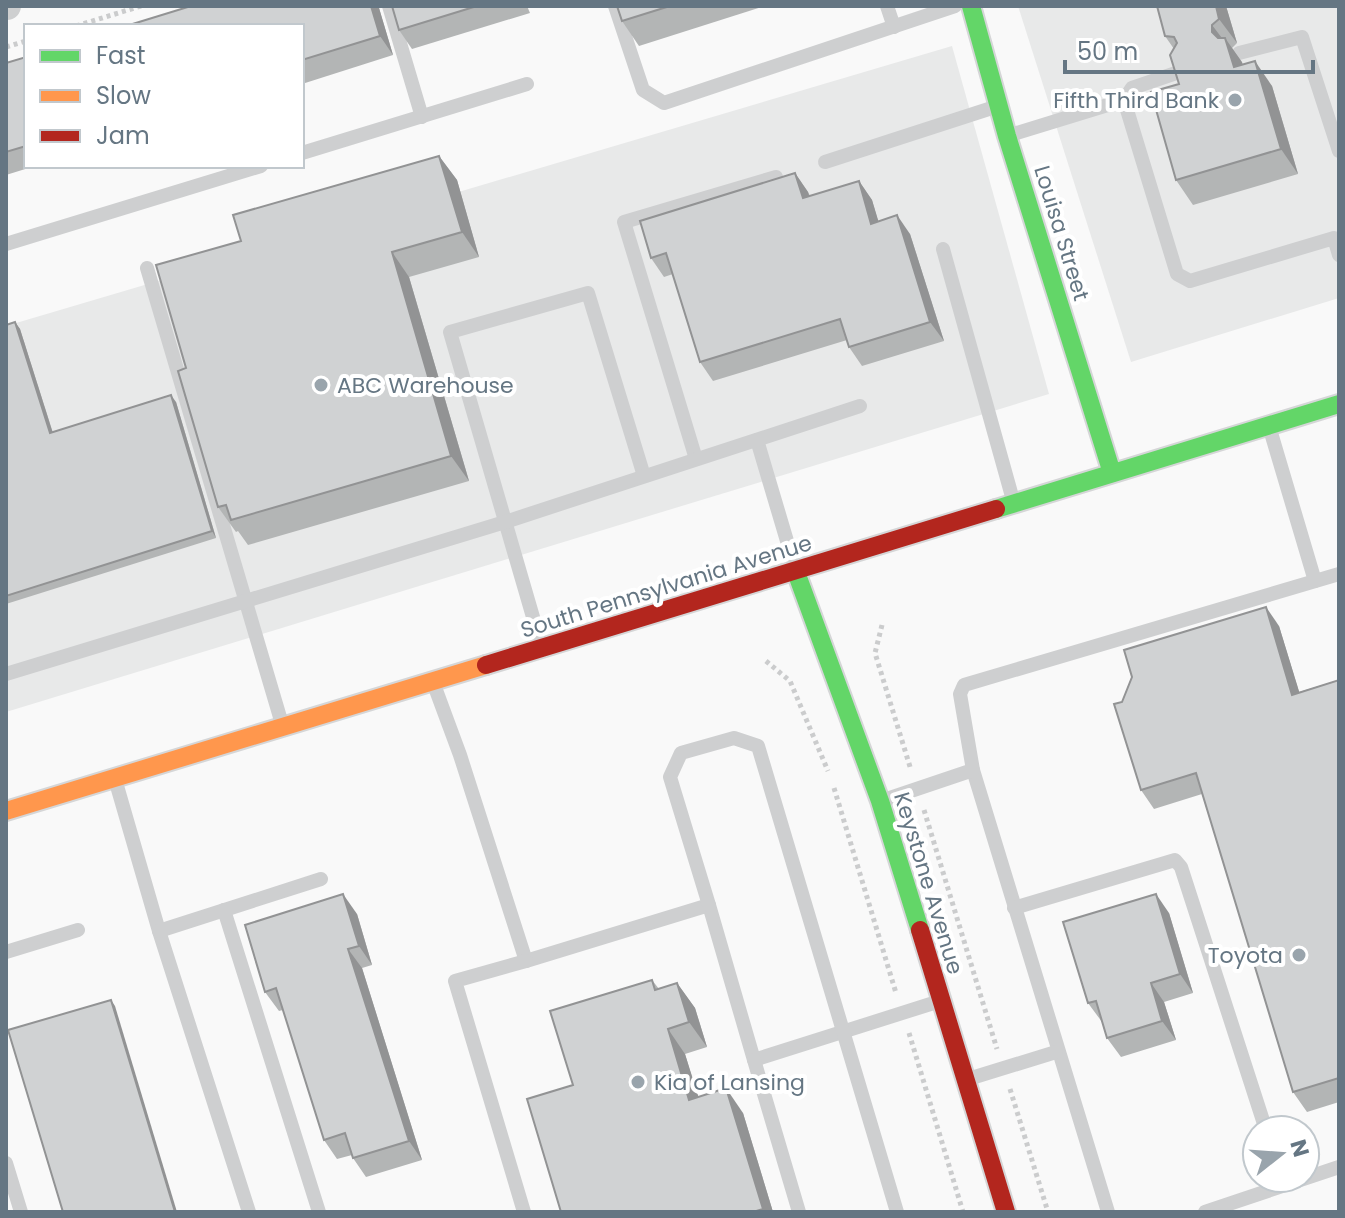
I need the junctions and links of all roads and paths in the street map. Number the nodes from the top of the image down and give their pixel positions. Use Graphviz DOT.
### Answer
graph roads {
  1 [pos="141,6"];
  2 [pos="389,6"];
  3 [pos="615,6"];
  4 [pos="887,6"];
  5 [pos="955,6"];
  6 [pos="971,6"];
  7 [pos="82,24"];
  8 [pos="894,27"];
  9 [pos="1239,53"];
  10 [pos="1185,70"];
  11 [pos="527,84"];
  12 [pos="1124,100"];
  13 [pos="999,106"];
  14 [pos="422,117"];
  15 [pos="1007,136"];
  16 [pos="1339,151"];
  17 [pos="304,152"];
  18 [pos="825,162"];
  19 [pos="254,168"];
  20 [pos="776,177"];
  21 [pos="1336,237"];
  22 [pos="6,244"];
  23 [pos="943,249"];
  24 [pos="1339,255"];
  25 [pos="147,268"];
  26 [pos="1339,404"];
  27 [pos="860,406"];
  28 [pos="1269,425"];
  29 [pos="757,440"];
  30 [pos="696,459"];
  31 [pos="1112,473"];
  32 [pos="644,476"];
  33 [pos="1014,504"];
  34 [pos="505,522"];
  35 [pos="796,572"];
  36 [pos="1339,574"];
  37 [pos="1315,581"];
  38 [pos="246,600"];
  39 [pos="882,625"];
  40 [pos="542,648"];
  41 [pos="766,661"];
  42 [pos="6,674"];
  43 [pos="433,681"];
  44 [pos="283,724"];
  45 [pos="973,770"];
  46 [pos="115,778"];
  47 [pos="917,789"];
  48 [pos="880,801"];
  49 [pos="6,811"];
  50 [pos="321,879"];
  51 [pos="709,905"];
  52 [pos="1014,908"];
  53 [pos="224,910"];
  54 [pos="78,930"];
  55 [pos="159,931"];
  56 [pos="6,952"];
  57 [pos="526,961"];
  58 [pos="940,1001"];
  59 [pos="902,1012"];
  60 [pos="842,1032"];
  61 [pos="1056,1052"];
  62 [pos="754,1060"];
  63 [pos="1003,1069"];
  64 [pos="964,1081"];
  65 [pos="1261,1114"];
  66 [pos="6,1163"];
  67 [pos="1251,1194"];
  68 [pos="21,1212"];
  69 [pos="249,1212"];
  70 [pos="319,1212"];
  71 [pos="524,1212"];
  72 [pos="799,1212"];
  73 [pos="897,1212"];
  74 [pos="963,1212"];
  75 [pos="1006,1212"];
  76 [pos="1048,1212"];
  77 [pos="1108,1212"];
  78 [pos="1205,1212"];
  1 -- 7 [label="path"];
  2 -- 14 [label="lane"];
  3 -- 8 [label="lane"];
  4 -- 8 [label="lane"];
  5 -- 8 [label="lane"];
  6 -- 13 [label="main road, Louisa Street"];
  9 -- 16 [label="lane"];
  10 -- 12 [label="lane"];
  11 -- 14 [label="lane"];
  12 -- 15 [label="lane"];
  12 -- 21 [label="lane"];
  13 -- 15 [label="main road, Louisa Street"];
  13 -- 18 [label="lane"];
  14 -- 17 [label="lane"];
  15 -- 31 [label="main road, Louisa Street"];
  19 -- 22 [label="lane"];
  20 -- 30 [label="lane"];
  21 -- 24 [label="lane"];
  23 -- 33 [label="lane"];
  25 -- 38 [label="lane"];
  26 -- 28 [label="main road, South Pennsylvania Avenue"];
  27 -- 29 [label="lane"];
  28 -- 31 [label="main road, South Pennsylvania Avenue"];
  28 -- 37 [label="lane"];
  29 -- 30 [label="lane"];
  29 -- 35 [label="lane"];
  30 -- 32 [label="lane"];
  31 -- 33 [label="main road, South Pennsylvania Avenue"];
  32 -- 34 [label="lane"];
  32 -- 34 [label="lane"];
  33 -- 35 [label="main road, South Pennsylvania Avenue"];
  34 -- 38 [label="lane"];
  34 -- 40 [label="lane"];
  35 -- 40 [label="main road, South Pennsylvania Avenue"];
  35 -- 48 [label="main road, Keystone Avenue"];
  36 -- 37 [label="lane"];
  37 -- 45 [label="lane"];
  38 -- 42 [label="lane"];
  38 -- 44 [label="lane"];
  39 -- 47 [label="path"];
  40 -- 43 [label="main road, South Pennsylvania Avenue"];
  41 -- 59 [label="path"];
  43 -- 44 [label="main road, South Pennsylvania Avenue"];
  43 -- 57 [label="lane"];
  44 -- 46 [label="main road, South Pennsylvania Avenue"];
  45 -- 47 [label="lane"];
  45 -- 52 [label="lane"];
  46 -- 49 [label="main road, South Pennsylvania Avenue"];
  46 -- 55 [label="lane"];
  47 -- 48 [label="lane"];
  47 -- 63 [label="path"];
  48 -- 58 [label="main road, Keystone Avenue"];
  50 -- 53 [label="lane"];
  51 -- 57 [label="lane"];
  51 -- 60 [label="lane"];
  51 -- 62 [label="lane"];
  52 -- 61 [label="lane"];
  52 -- 65 [label="lane"];
  53 -- 55 [label="lane"];
  53 -- 70 [label="lane"];
  54 -- 56 [label="lane"];
  55 -- 69 [label="lane"];
  57 -- 71 [label="lane"];
  58 -- 59 [label="lane"];
  58 -- 64 [label="main road, Keystone Avenue"];
  59 -- 60 [label="lane"];
  59 -- 74 [label="path"];
  60 -- 62 [label="lane"];
  60 -- 73 [label="lane"];
  61 -- 63 [label="lane"];
  61 -- 77 [label="lane"];
  62 -- 72 [label="lane"];
  63 -- 64 [label="lane"];
  63 -- 76 [label="path"];
  64 -- 75 [label="main road, Keystone Avenue"];
  66 -- 68 [label="lane"];
  67 -- 78 [label="lane"];
}
